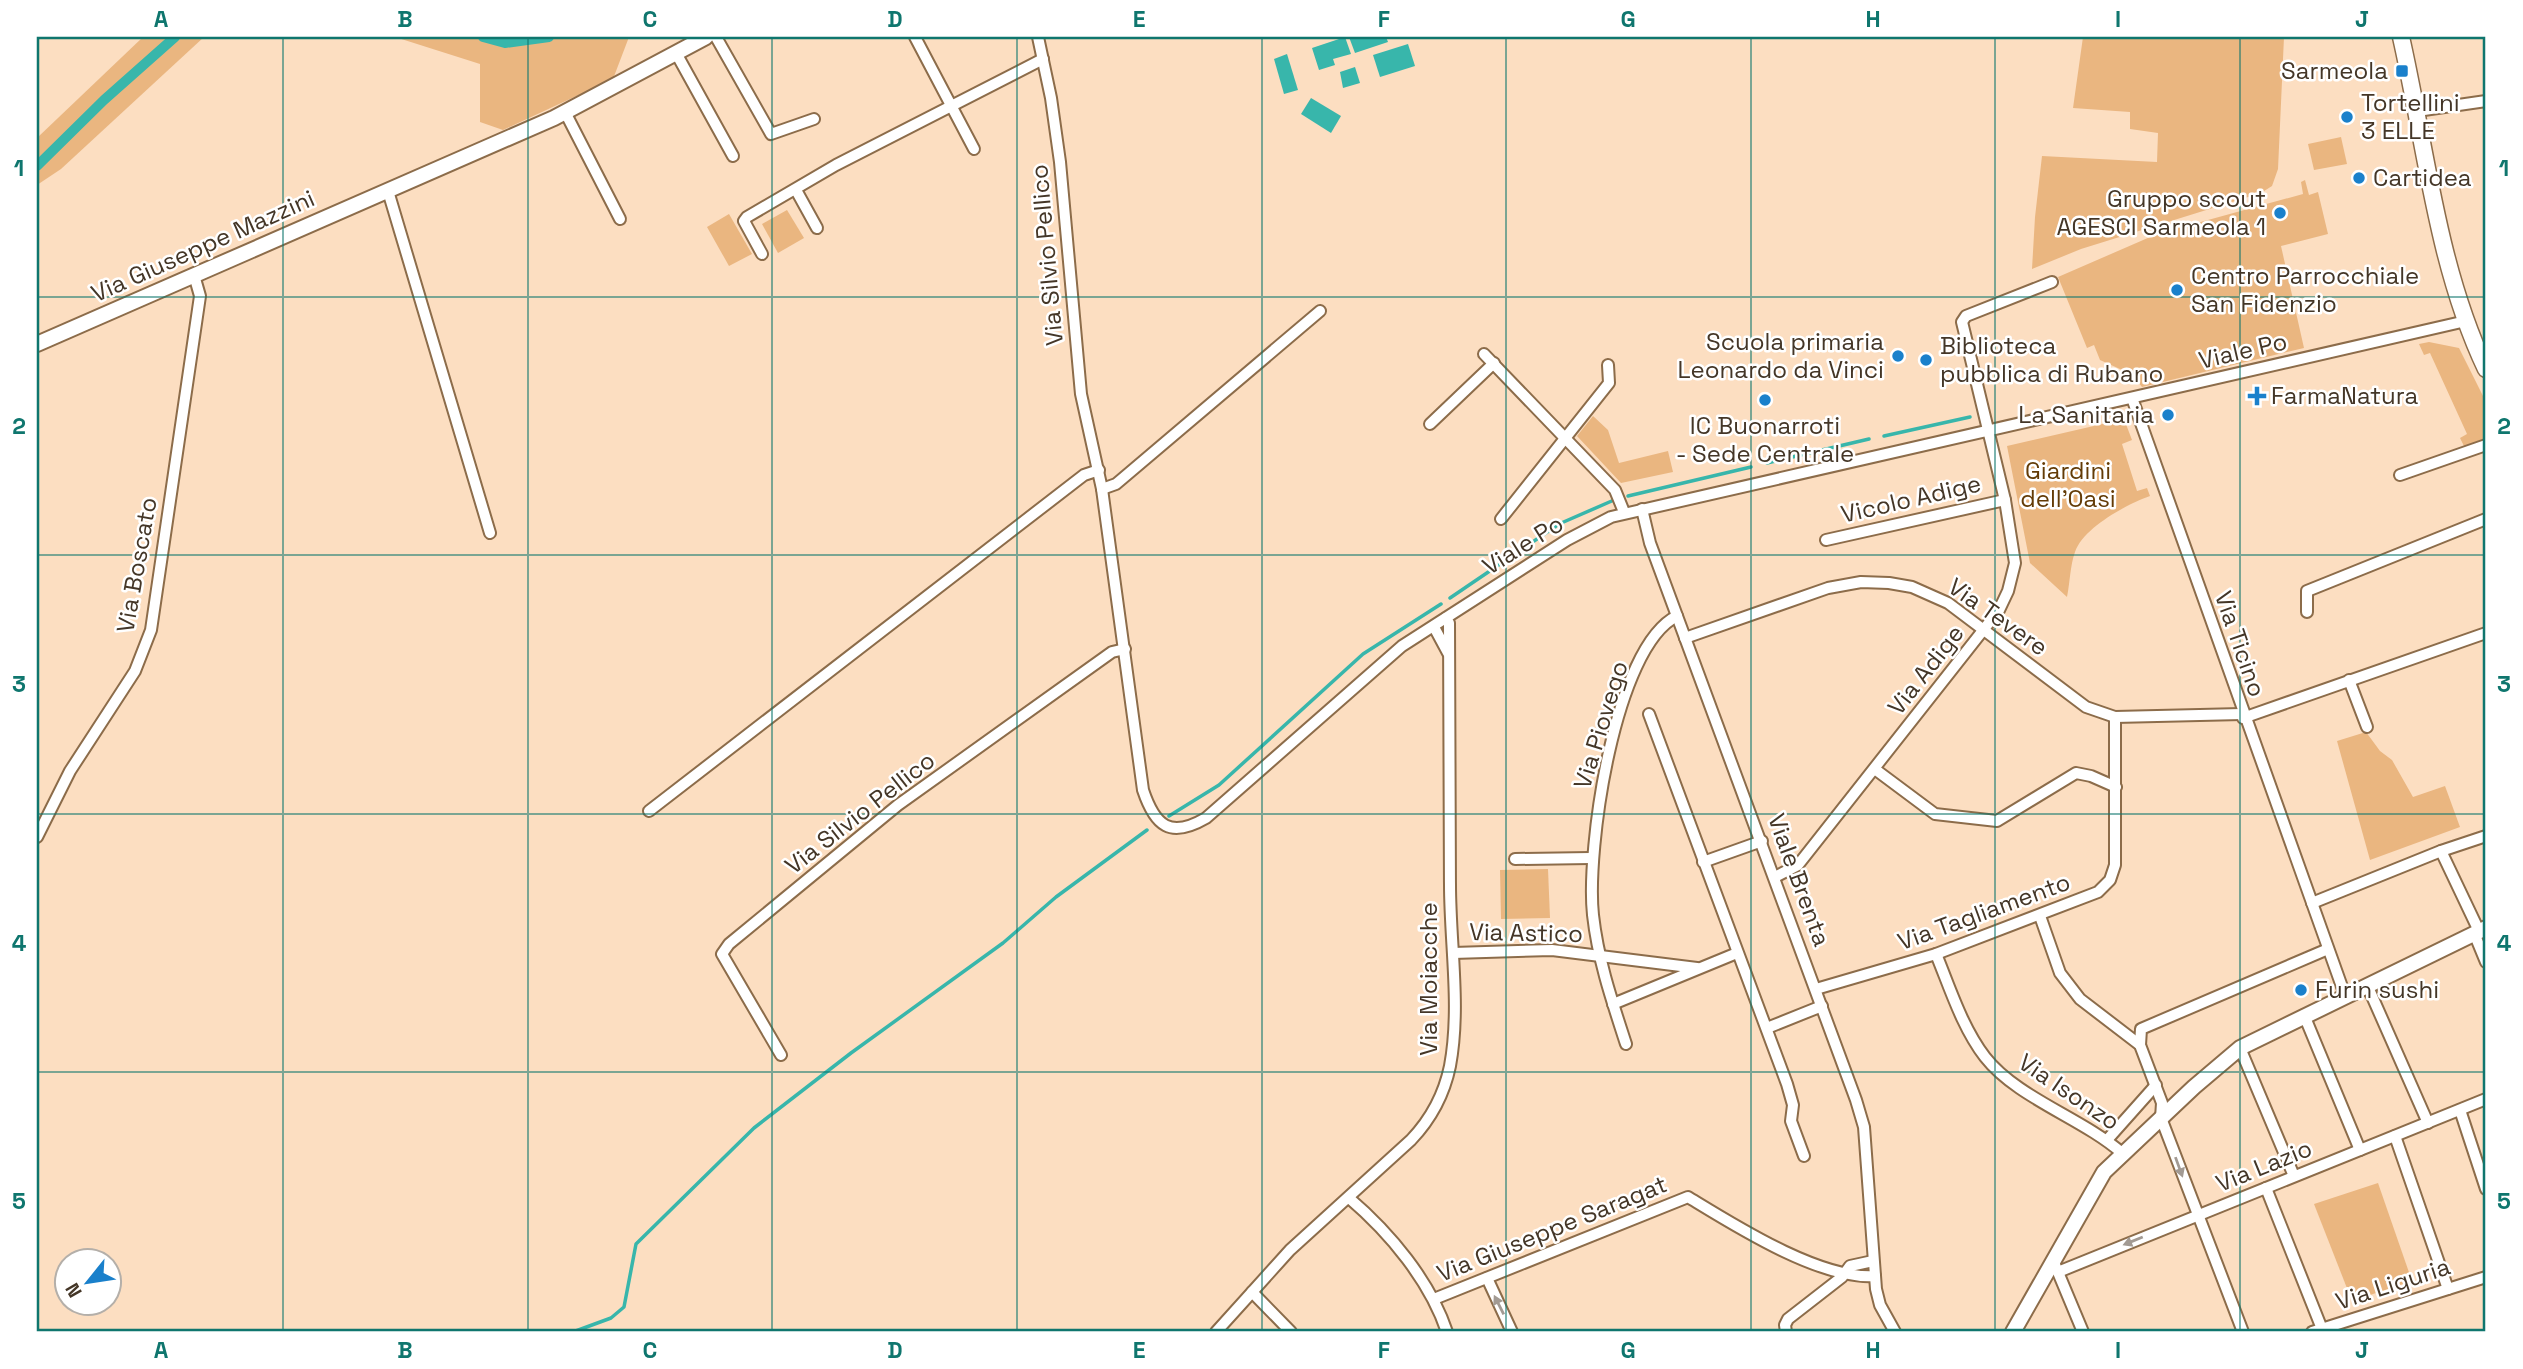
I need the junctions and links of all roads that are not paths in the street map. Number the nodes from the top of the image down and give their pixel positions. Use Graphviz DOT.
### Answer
graph roads {
  1 [pos="706,37"];
  2 [pos="716,37"];
  3 [pos="915,37"];
  4 [pos="1038,37"];
  5 [pos="2401,37"];
  6 [pos="677,53"];
  7 [pos="1043,59"];
  8 [pos="2486,102"];
  9 [pos="952,107"];
  10 [pos="2417,111"];
  11 [pos="565,113"];
  12 [pos="814,119"];
  13 [pos="974,149"];
  14 [pos="733,156"];
  15 [pos="796,190"];
  16 [pos="388,191"];
  17 [pos="620,219"];
  18 [pos="817,228"];
  19 [pos="762,254"];
  20 [pos="194,275"];
  21 [pos="2052,282"];
  22 [pos="1321,312"];
  23 [pos="2466,321"];
  24 [pos="37,344"];
  25 [pos="1484,354"];
  26 [pos="1494,363"];
  27 [pos="1608,365"];
  28 [pos="2486,369"];
  29 [pos="2132,398"];
  30 [pos="1430,424"];
  31 [pos="1989,430"];
  32 [pos="1564,436"];
  33 [pos="2486,444"];
  34 [pos="1099,470"];
  35 [pos="2400,475"];
  36 [pos="1102,489"];
  37 [pos="2004,500"];
  38 [pos="1642,509"];
  39 [pos="1624,512"];
  40 [pos="1501,519"];
  41 [pos="2486,519"];
  42 [pos="490,533"];
  43 [pos="1826,540"];
  44 [pos="2307,612"];
  45 [pos="1678,617"];
  46 [pos="1446,618"];
  47 [pos="1434,627"];
  48 [pos="1985,629"];
  49 [pos="2486,633"];
  50 [pos="1685,638"];
  51 [pos="1125,649"];
  52 [pos="1450,659"];
  53 [pos="2349,680"];
  54 [pos="1649,714"];
  55 [pos="2243,716"];
  56 [pos="2115,717"];
  57 [pos="2367,727"];
  58 [pos="1876,770"];
  59 [pos="2116,787"];
  60 [pos="649,811"];
  61 [pos="2486,836"];
  62 [pos="37,837"];
  63 [pos="1762,841"];
  64 [pos="2441,850"];
  65 [pos="1591,858"];
  66 [pos="1515,859"];
  67 [pos="1703,862"];
  68 [pos="1775,877"];
  69 [pos="2312,903"];
  70 [pos="2040,916"];
  71 [pos="2480,930"];
  72 [pos="2328,949"];
  73 [pos="1453,953"];
  74 [pos="1737,953"];
  75 [pos="1936,954"];
  76 [pos="1599,955"];
  77 [pos="2486,962"];
  78 [pos="1696,968"];
  79 [pos="2368,987"];
  80 [pos="1816,989"];
  81 [pos="2346,998"];
  82 [pos="1613,1004"];
  83 [pos="1822,1006"];
  84 [pos="2304,1016"];
  85 [pos="1767,1028"];
  86 [pos="1626,1044"];
  87 [pos="2140,1045"];
  88 [pos="2240,1048"];
  89 [pos="781,1055"];
  90 [pos="2156,1085"];
  91 [pos="2486,1099"];
  92 [pos="2460,1110"];
  93 [pos="2161,1118"];
  94 [pos="2428,1123"];
  95 [pos="2395,1136"];
  96 [pos="2107,1140"];
  97 [pos="2360,1150"];
  98 [pos="2122,1153"];
  99 [pos="1804,1156"];
  100 [pos="2294,1176"];
  101 [pos="2266,1188"];
  102 [pos="2486,1189"];
  103 [pos="1349,1198"];
  104 [pos="2196,1215"];
  105 [pos="1873,1262"];
  106 [pos="2055,1266"];
  107 [pos="1845,1273"];
  108 [pos="1875,1276"];
  109 [pos="2486,1277"];
  110 [pos="1487,1278"];
  111 [pos="2448,1289"];
  112 [pos="1252,1292"];
  113 [pos="1434,1299"];
  114 [pos="2317,1331"];
  115 [pos="1216,1332"];
  116 [pos="1291,1332"];
  117 [pos="1447,1332"];
  118 [pos="1512,1332"];
  119 [pos="1786,1332"];
  120 [pos="1895,1332"];
  121 [pos="2013,1332"];
  122 [pos="2083,1332"];
  123 [pos="2242,1332"];
  1 -- 6 [label="main road, Via Giuseppe Mazzini"];
  2 -- 12 [label="street"];
  3 -- 9 [label="street"];
  4 -- 7 [label="street, Via Silvio Pellico"];
  5 -- 10 [label="main road"];
  6 -- 11 [label="main road, Via Giuseppe Mazzini"];
  6 -- 14 [label="street"];
  7 -- 9 [label="street"];
  7 -- 34 [label="street, Via Silvio Pellico"];
  8 -- 10 [label="street"];
  9 -- 13 [label="street"];
  9 -- 15 [label="street"];
  10 -- 23 [label="main road"];
  11 -- 16 [label="main road, Via Giuseppe Mazzini"];
  11 -- 17 [label="street"];
  15 -- 18 [label="street"];
  15 -- 19 [label="street"];
  16 -- 20 [label="main road, Via Giuseppe Mazzini"];
  16 -- 42 [label="street"];
  20 -- 24 [label="main road, Via Giuseppe Mazzini"];
  20 -- 62 [label="street, Via Boscato"];
  21 -- 31 [label="street"];
  22 -- 36 [label="street"];
  23 -- 28 [label="main road"];
  23 -- 29 [label="street, Viale Po"];
  25 -- 26 [label="street"];
  26 -- 30 [label="street"];
  26 -- 32 [label="street"];
  27 -- 32 [label="street, Viale Po"];
  29 -- 31 [label="street, Viale Po"];
  29 -- 55 [label="street, Via Ticino"];
  31 -- 37 [label="street, Via Adige"];
  31 -- 38 [label="street, Viale Po"];
  32 -- 39 [label="street"];
  32 -- 40 [label="street, Viale Po"];
  33 -- 35 [label="street"];
  34 -- 36 [label="street, Via Silvio Pellico"];
  34 -- 60 [label="street"];
  36 -- 51 [label="street, Via Silvio Pellico"];
  37 -- 43 [label="street, Vicolo Adige"];
  37 -- 48 [label="street, Via Adige"];
  38 -- 39 [label="street, Viale Po"];
  38 -- 45 [label="street, Viale Brenta"];
  39 -- 46 [label="street, Viale Po"];
  41 -- 44 [label="street"];
  45 -- 50 [label="street, Viale Brenta"];
  45 -- 65 [label="street, Via Piovego"];
  46 -- 47 [label="street, Via Silvio Pellico"];
  46 -- 52 [label="street, Via Moiacche"];
  47 -- 51 [label="street, Via Silvio Pellico"];
  47 -- 52 [label="street, Via Moiacche"];
  48 -- 50 [label="street, Via Tevere"];
  48 -- 56 [label="street, Via Tevere"];
  48 -- 58 [label="street, Via Adige"];
  49 -- 53 [label="street, Via Tevere"];
  50 -- 63 [label="street, Viale Brenta"];
  51 -- 89 [label="street, Via Silvio Pellico"];
  52 -- 73 [label="street, Via Moiacche"];
  53 -- 55 [label="street, Via Tevere"];
  53 -- 57 [label="street"];
  54 -- 67 [label="street"];
  55 -- 56 [label="street, Via Tevere"];
  55 -- 69 [label="street, Via Ticino"];
  56 -- 59 [label="street, Via Tagliamento"];
  58 -- 59 [label="street"];
  58 -- 68 [label="street, Via Adige"];
  59 -- 70 [label="street, Via Tagliamento"];
  61 -- 64 [label="street"];
  63 -- 67 [label="street"];
  63 -- 68 [label="street, Viale Brenta"];
  64 -- 69 [label="street"];
  64 -- 71 [label="street"];
  65 -- 66 [label="street"];
  65 -- 76 [label="street, Via Piovego"];
  67 -- 74 [label="street"];
  68 -- 80 [label="street, Viale Brenta"];
  69 -- 72 [label="street, Via Ticino"];
  70 -- 75 [label="street, Via Tagliamento"];
  70 -- 87 [label="street"];
  71 -- 77 [label="street"];
  71 -- 79 [label="main road"];
  72 -- 81 [label="street, Via Ticino"];
  72 -- 87 [label="street"];
  73 -- 76 [label="street, Via Astico"];
  73 -- 103 [label="street, Via Moiacche"];
  74 -- 78 [label="street"];
  74 -- 85 [label="street"];
  75 -- 80 [label="street, Via Tagliamento"];
  75 -- 96 [label="street, Via Isonzo"];
  76 -- 78 [label="street, Via Astico"];
  76 -- 82 [label="street, Via Piovego"];
  78 -- 82 [label="street"];
  79 -- 81 [label="main road"];
  79 -- 94 [label="street"];
  80 -- 83 [label="street, Viale Brenta"];
  81 -- 84 [label="main road"];
  82 -- 86 [label="street, Via Piovego"];
  83 -- 85 [label="street"];
  83 -- 105 [label="street, Viale Brenta"];
  84 -- 88 [label="main road"];
  84 -- 97 [label="street"];
  85 -- 99 [label="street"];
  87 -- 90 [label="street"];
  88 -- 93 [label="main road"];
  88 -- 100 [label="street"];
  90 -- 93 [label="street"];
  90 -- 96 [label="street"];
  91 -- 92 [label="street, Via Lazio"];
  92 -- 94 [label="street, Via Lazio"];
  92 -- 102 [label="street"];
  93 -- 98 [label="main road"];
  93 -- 104 [label="street, one-way"];
  94 -- 95 [label="street, Via Lazio"];
  95 -- 97 [label="street, Via Lazio"];
  95 -- 111 [label="street"];
  96 -- 98 [label="street, Via Isonzo"];
  97 -- 100 [label="street, Via Lazio"];
  98 -- 106 [label="main road"];
  100 -- 101 [label="street, Via Lazio"];
  101 -- 104 [label="street, Via Lazio"];
  101 -- 114 [label="street"];
  103 -- 112 [label="street, Via Moiacche"];
  103 -- 113 [label="street"];
  104 -- 106 [label="street, Via Lazio, one-way"];
  104 -- 123 [label="street"];
  105 -- 107 [label="street"];
  105 -- 108 [label="street, Viale Brenta"];
  106 -- 121 [label="main road"];
  106 -- 122 [label="street"];
  107 -- 108 [label="street"];
  107 -- 110 [label="street, Via Giuseppe Saragat"];
  107 -- 119 [label="street"];
  108 -- 120 [label="street, Viale Brenta"];
  109 -- 111 [label="street, Via Liguria"];
  110 -- 113 [label="street, Via Giuseppe Saragat"];
  118 -- 110 [label="street, one-way"];
  111 -- 114 [label="street, Via Liguria"];
  112 -- 115 [label="street, Via Moiacche"];
  112 -- 116 [label="street"];
  113 -- 117 [label="street"];
}
